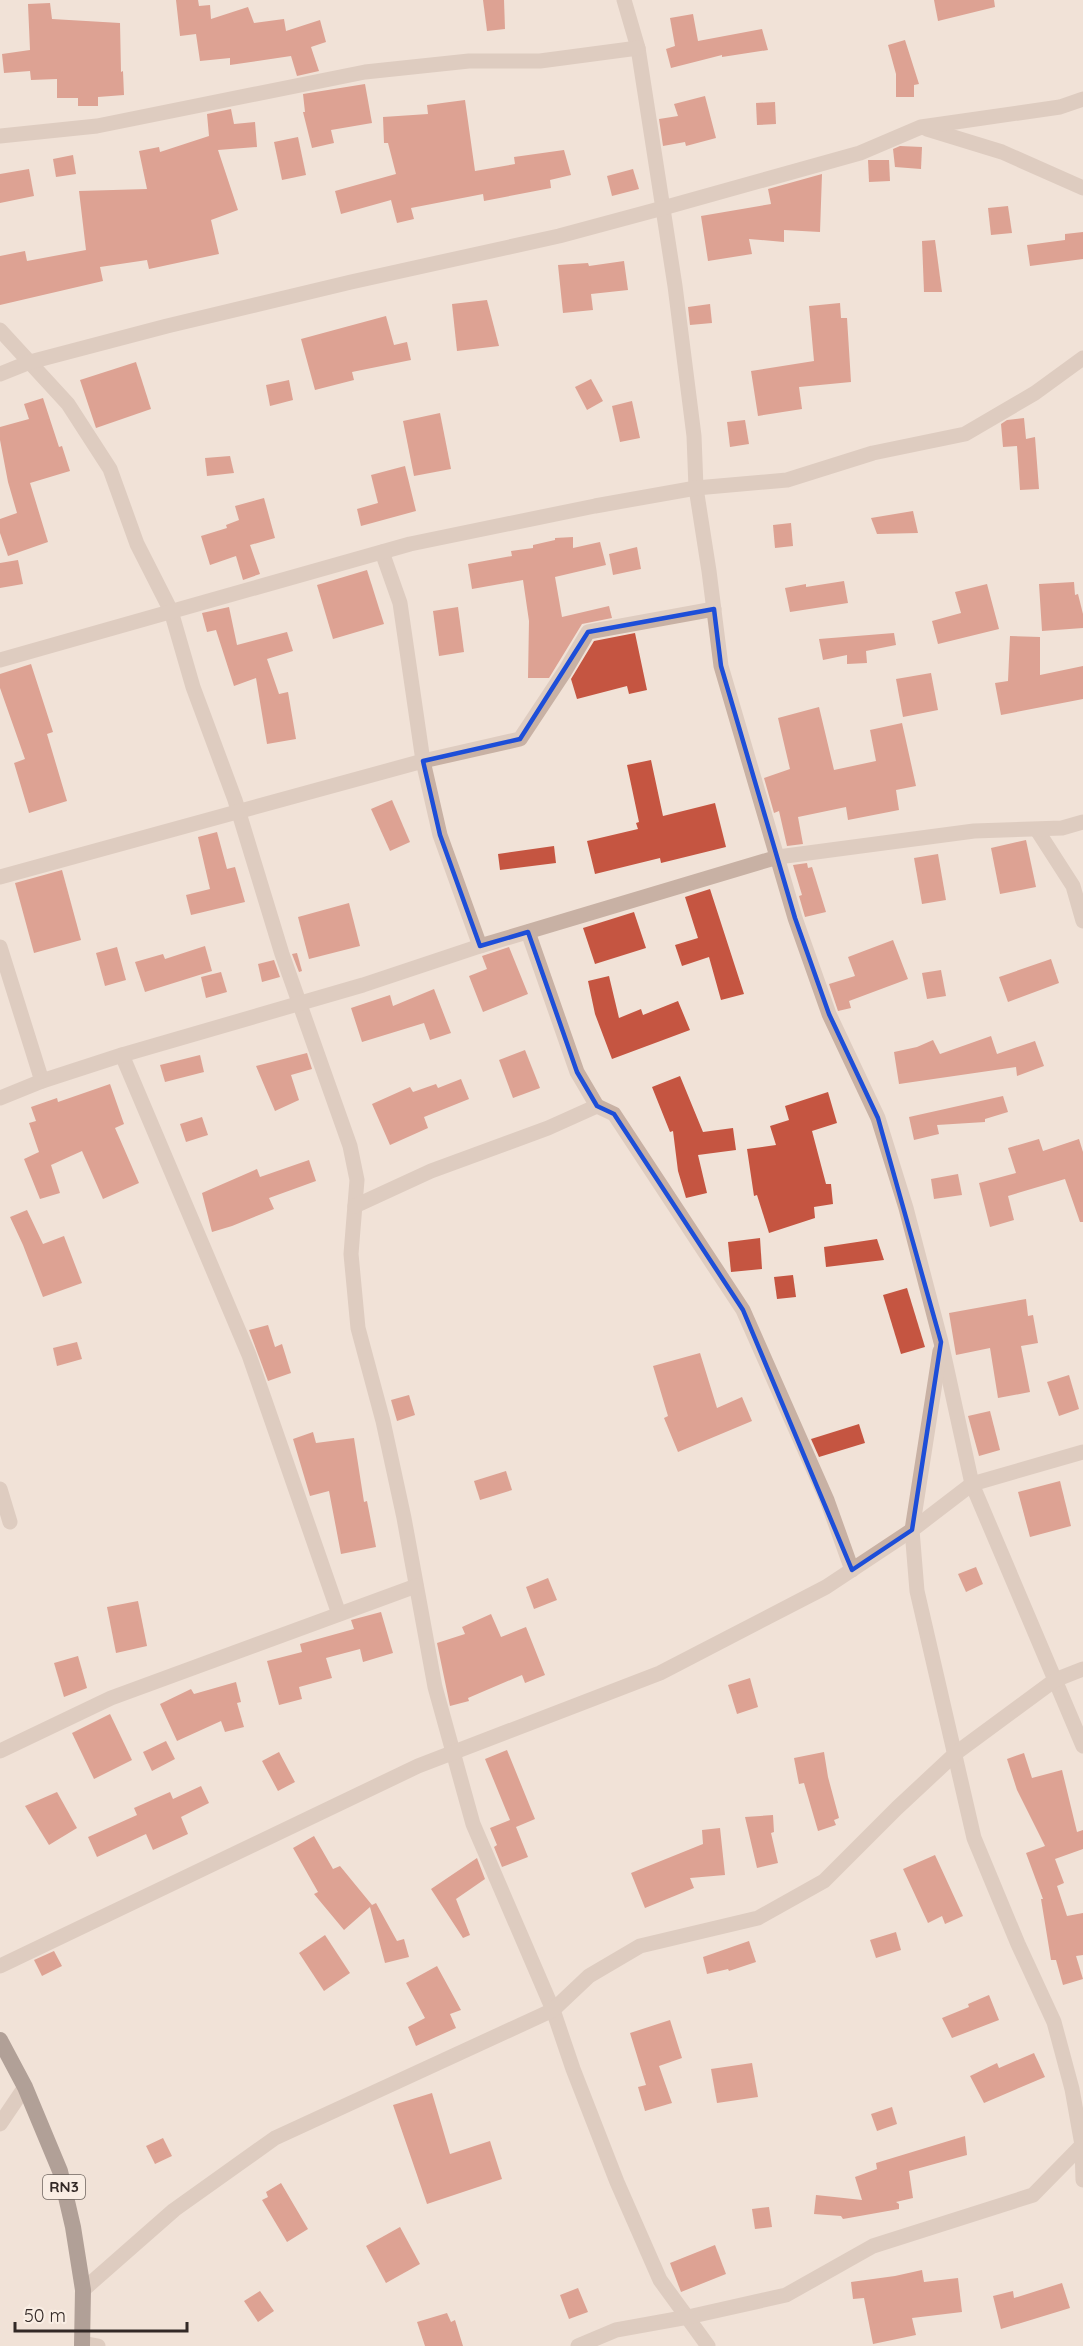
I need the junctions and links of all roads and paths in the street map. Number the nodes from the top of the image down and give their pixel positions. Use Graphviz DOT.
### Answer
graph roads {
  1 [pos="624,0"];
  2 [pos="638,48"];
  3 [pos="1083,99"];
  4 [pos="921,127"];
  5 [pos="0,136"];
  6 [pos="1083,188"];
  7 [pos="663,208"];
  8 [pos="0,330"];
  9 [pos="1083,358"];
  10 [pos="30,362"];
  11 [pos="0,374"];
  12 [pos="696,488"];
  13 [pos="382,552"];
  14 [pos="714,609"];
  15 [pos="171,611"];
  16 [pos="0,660"];
  17 [pos="423,761"];
  18 [pos="238,811"];
  19 [pos="1083,822"];
  20 [pos="1037,830"];
  21 [pos="778,857"];
  22 [pos="0,877"];
  23 [pos="1083,921"];
  24 [pos="528,932"];
  25 [pos="480,946"];
  26 [pos="0,947"];
  27 [pos="299,1003"];
  28 [pos="122,1055"];
  29 [pos="42,1081"];
  30 [pos="0,1098"];
  31 [pos="597,1106"];
  32 [pos="355,1206"];
  33 [pos="941,1342"];
  34 [pos="1083,1452"];
  35 [pos="972,1484"];
  36 [pos="0,1489"];
  37 [pos="10,1522"];
  38 [pos="912,1530"];
  39 [pos="852,1570"];
  40 [pos="416,1586"];
  41 [pos="339,1614"];
  42 [pos="1083,1669"];
  43 [pos="1055,1680"];
  44 [pos="1083,1746"];
  45 [pos="0,1752"];
  46 [pos="452,1753"];
  47 [pos="956,1753"];
  48 [pos="0,1966"];
  49 [pos="553,2010"];
  50 [pos="0,2040"];
  51 [pos="25,2087"];
  52 [pos="0,2124"];
  53 [pos="1082,2144"];
  54 [pos="1083,2180"];
  55 [pos="83,2290"];
  56 [pos="688,2317"];
  57 [pos="88,2345"];
  58 [pos="578,2346"];
  59 [pos="708,2346"];
  1 -- 2 [label="street"];
  2 -- 5 [label="street"];
  2 -- 7 [label="street"];
  3 -- 4 [label="street"];
  4 -- 6 [label="street"];
  4 -- 7 [label="street"];
  7 -- 10 [label="street"];
  7 -- 12 [label="street"];
  8 -- 10 [label="street"];
  9 -- 12 [label="street"];
  10 -- 11 [label="street"];
  10 -- 15 [label="street"];
  12 -- 13 [label="street"];
  12 -- 14 [label="street"];
  13 -- 15 [label="street"];
  13 -- 17 [label="street"];
  14 -- 17 [label="street"];
  14 -- 21 [label="street"];
  15 -- 16 [label="street"];
  15 -- 18 [label="street"];
  17 -- 18 [label="street"];
  17 -- 25 [label="street"];
  18 -- 22 [label="street"];
  18 -- 27 [label="street"];
  19 -- 20 [label="street"];
  20 -- 21 [label="street"];
  20 -- 23 [label="street"];
  21 -- 24 [label="street"];
  21 -- 33 [label="street"];
  24 -- 25 [label="street"];
  24 -- 31 [label="street"];
  25 -- 27 [label="street"];
  26 -- 29 [label="street"];
  27 -- 28 [label="street"];
  27 -- 32 [label="street"];
  28 -- 29 [label="street"];
  28 -- 41 [label="street"];
  29 -- 30 [label="street"];
  31 -- 32 [label="street"];
  31 -- 39 [label="street"];
  32 -- 40 [label="street"];
  33 -- 35 [label="street"];
  33 -- 38 [label="street"];
  34 -- 35 [label="street"];
  35 -- 38 [label="street"];
  35 -- 43 [label="street"];
  36 -- 37 [label="street"];
  38 -- 39 [label="street"];
  38 -- 47 [label="street"];
  39 -- 46 [label="street"];
  40 -- 41 [label="street"];
  40 -- 46 [label="street"];
  41 -- 45 [label="street"];
  42 -- 43 [label="street"];
  43 -- 44 [label="street"];
  43 -- 47 [label="street"];
  46 -- 48 [label="street"];
  46 -- 49 [label="street"];
  47 -- 49 [label="street"];
  47 -- 53 [label="street"];
  49 -- 55 [label="street"];
  49 -- 56 [label="street"];
  50 -- 51 [label="highway, RN3"];
  51 -- 52 [label="street"];
  51 -- 55 [label="highway, RN3"];
  53 -- 54 [label="street"];
  53 -- 56 [label="street"];
  55 -- 57 [label="highway, RN3"];
  56 -- 58 [label="street"];
  56 -- 59 [label="street"];
}
